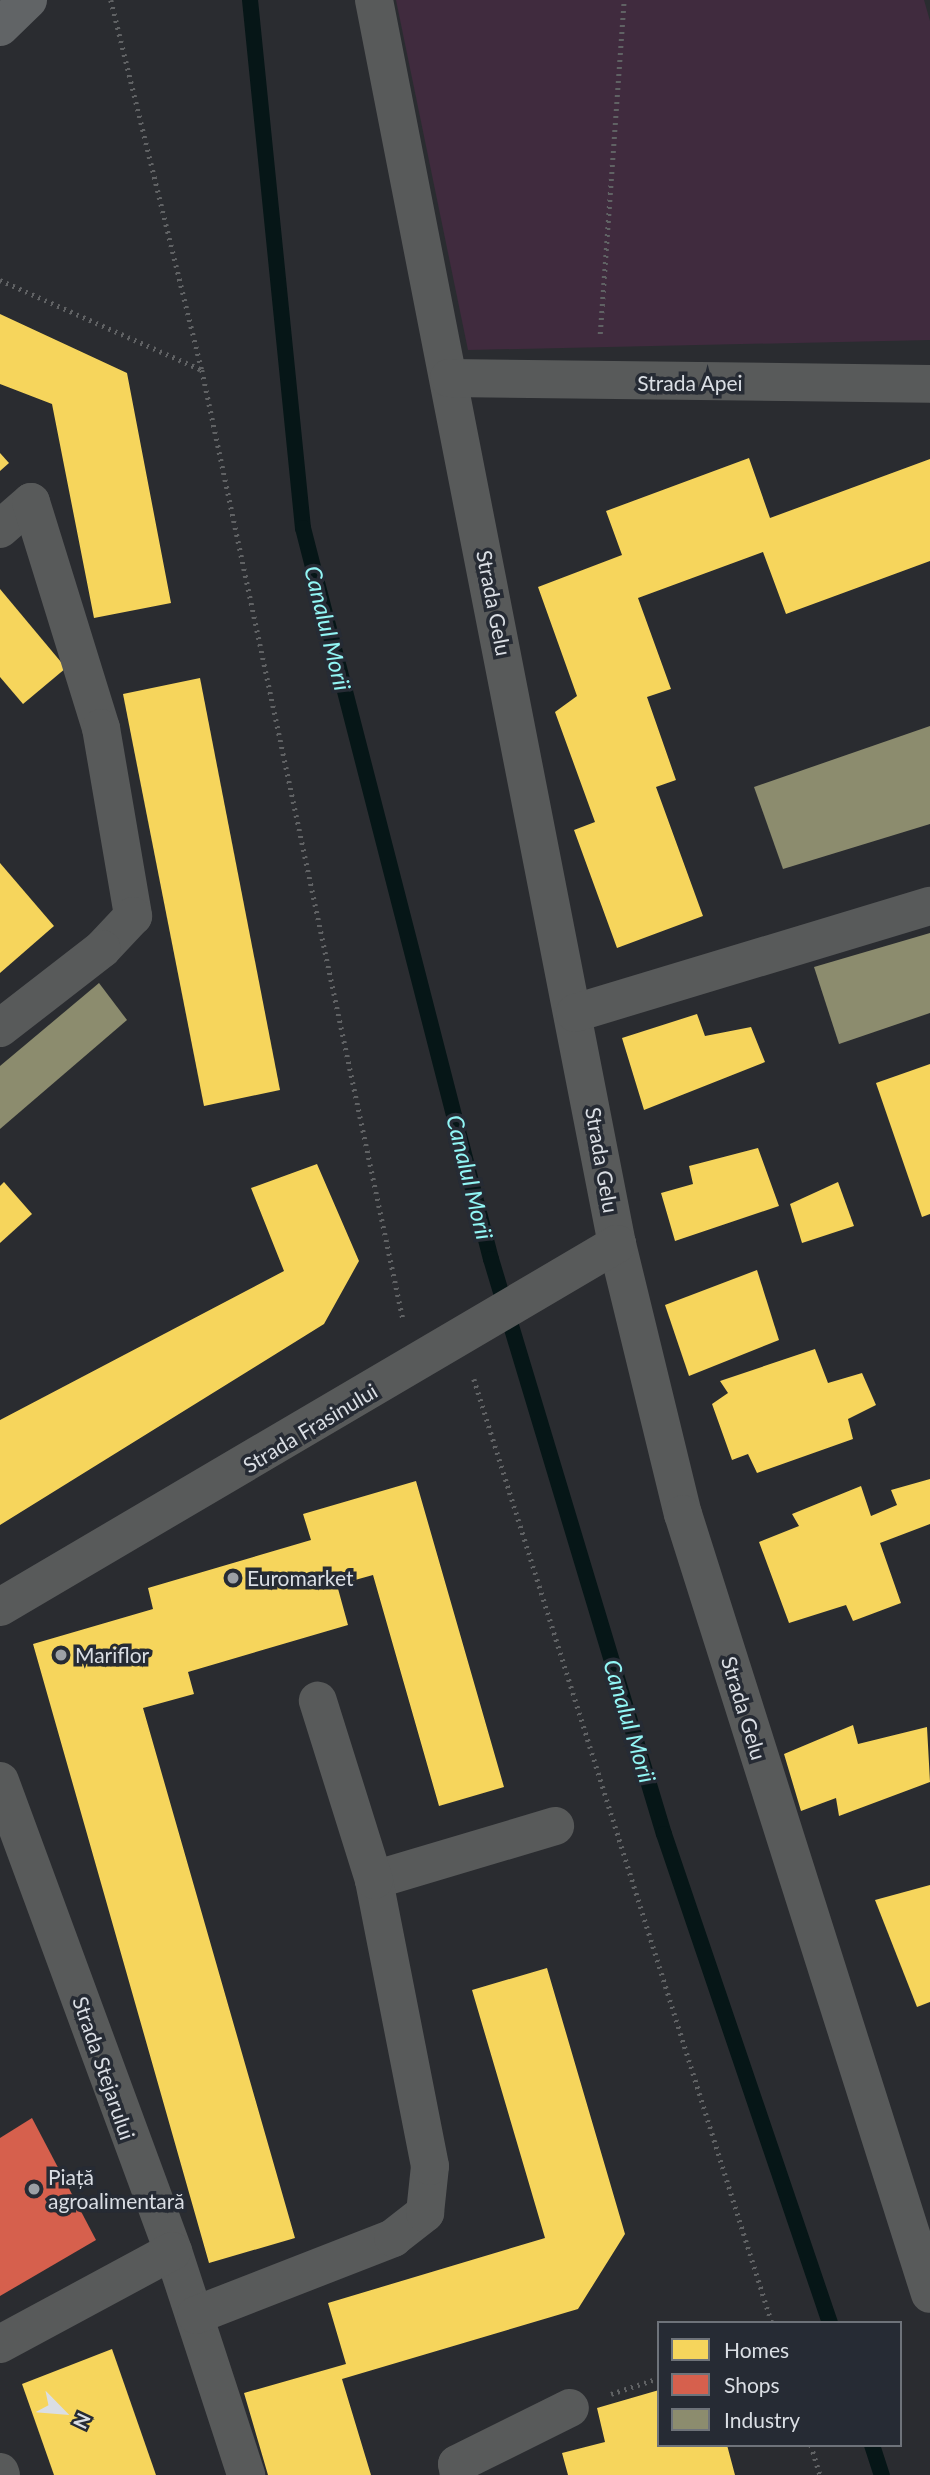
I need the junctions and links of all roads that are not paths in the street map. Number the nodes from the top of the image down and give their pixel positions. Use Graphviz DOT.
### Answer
graph roads {
  1 [pos="28,0"];
  2 [pos="374,0"];
  3 [pos="0,27"];
  4 [pos="449,378"];
  5 [pos="930,384"];
  6 [pos="0,529"];
  7 [pos="930,906"];
  8 [pos="575,1013"];
  9 [pos="0,1028"];
  10 [pos="618,1244"];
  11 [pos="0,1607"];
  12 [pos="318,1701"];
  13 [pos="0,1781"];
  14 [pos="555,1826"];
  15 [pos="374,1880"];
  16 [pos="173,2251"];
  17 [pos="930,2294"];
  18 [pos="196,2315"];
  19 [pos="0,2344"];
  20 [pos="570,2408"];
  21 [pos="246,2475"];
  22 [pos="459,2475"];
  1 -- 3 [label="main road"];
  2 -- 4 [label="street, Strada Gelu"];
  4 -- 5 [label="street, Strada Apei"];
  4 -- 8 [label="street, Strada Gelu"];
  6 -- 9 [label="street"];
  7 -- 8 [label="street"];
  8 -- 10 [label="street, Strada Gelu"];
  10 -- 11 [label="street, Strada Frasinului"];
  10 -- 17 [label="street, Strada Gelu"];
  12 -- 15 [label="street"];
  13 -- 16 [label="street, Strada Stejarului"];
  14 -- 15 [label="street"];
  15 -- 18 [label="street"];
  16 -- 18 [label="street, Strada Stejarului"];
  16 -- 19 [label="street"];
  18 -- 21 [label="street, Strada Stejarului"];
  20 -- 22 [label="street"];
}
